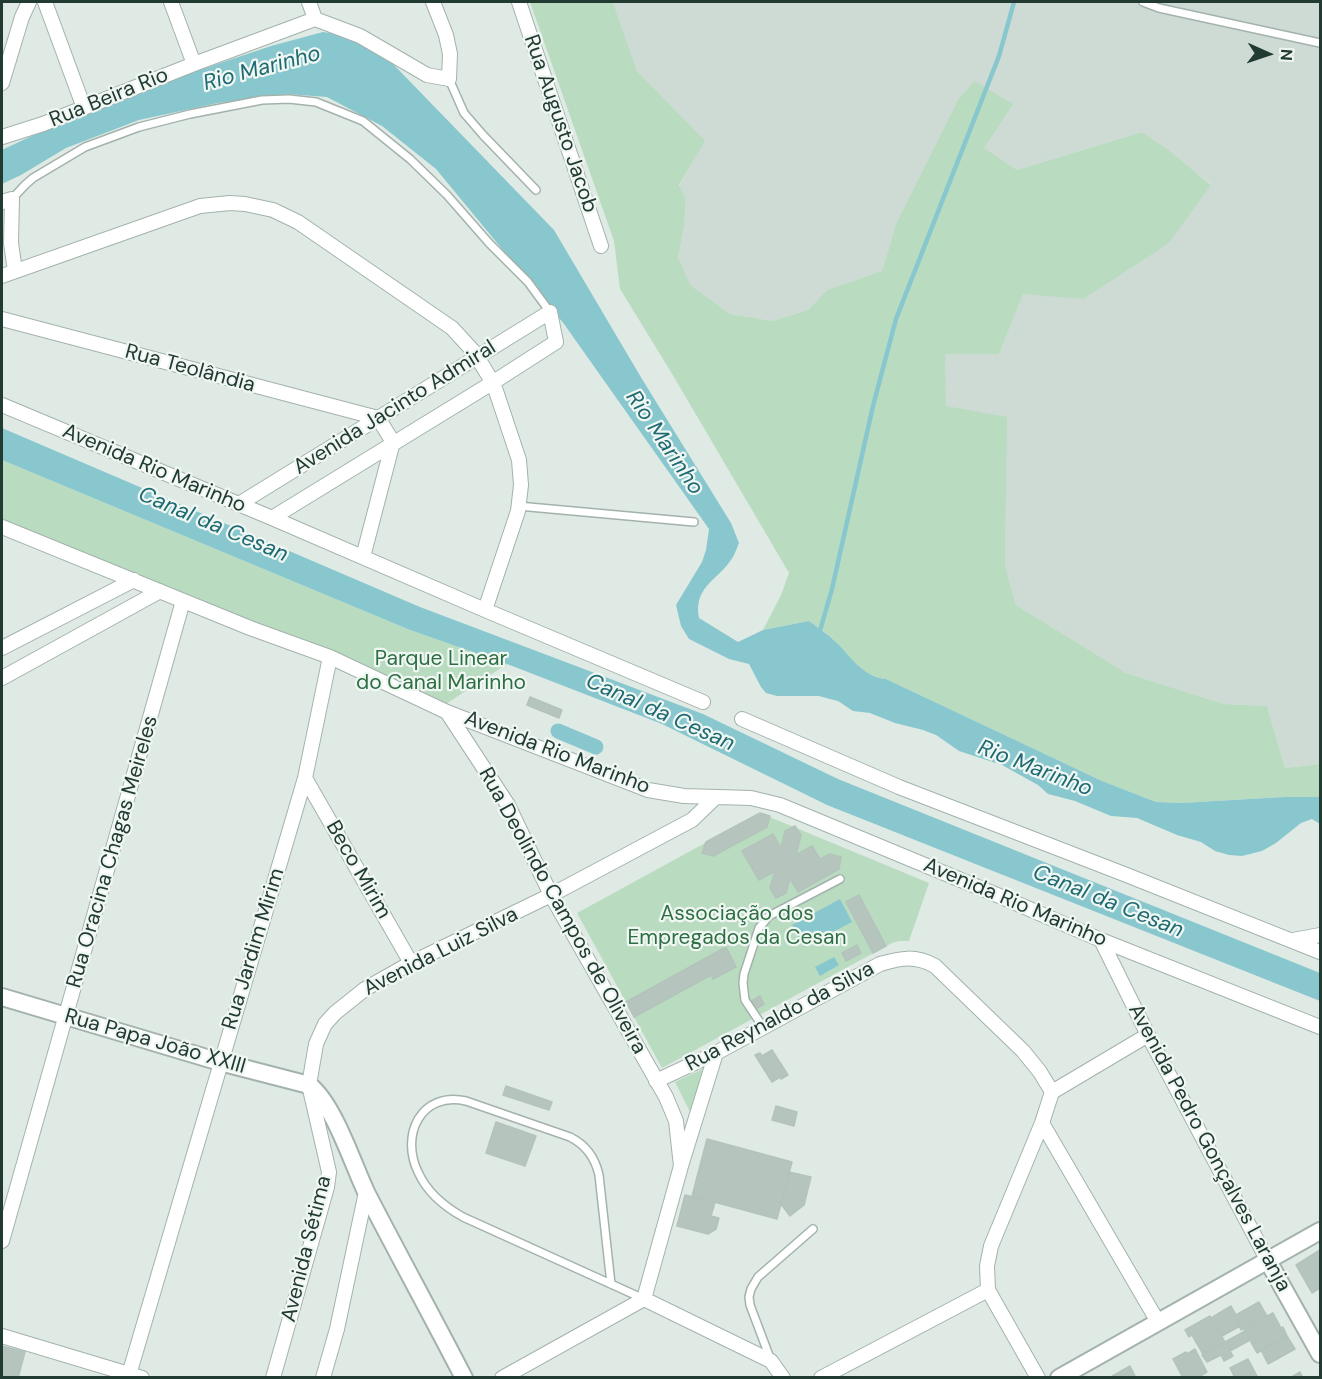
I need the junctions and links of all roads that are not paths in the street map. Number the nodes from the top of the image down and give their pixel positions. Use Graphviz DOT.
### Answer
graph roads {
  1 [pos="29,2"];
  2 [pos="45,2"];
  3 [pos="171,2"];
  4 [pos="309,2"];
  5 [pos="433,2"];
  6 [pos="519,2"];
  7 [pos="1143,2"];
  8 [pos="315,19"];
  9 [pos="1320,43"];
  10 [pos="194,64"];
  11 [pos="449,79"];
  12 [pos="2,83"];
  13 [pos="84,108"];
  14 [pos="2,137"];
  15 [pos="536,190"];
  16 [pos="7,201"];
  17 [pos="601,246"];
  18 [pos="15,271"];
  19 [pos="2,276"];
  20 [pos="550,312"];
  21 [pos="2,319"];
  22 [pos="478,358"];
  23 [pos="492,383"];
  24 [pos="2,405"];
  25 [pos="378,418"];
  26 [pos="393,442"];
  27 [pos="239,504"];
  28 [pos="518,506"];
  29 [pos="272,518"];
  30 [pos="694,522"];
  31 [pos="2,526"];
  32 [pos="363,556"];
  33 [pos="134,580"];
  34 [pos="160,591"];
  35 [pos="183,601"];
  36 [pos="485,610"];
  37 [pos="2,648"];
  38 [pos="330,657"];
  39 [pos="2,678"];
  40 [pos="703,702"];
  41 [pos="447,712"];
  42 [pos="742,718"];
  43 [pos="305,778"];
  44 [pos="716,796"];
  45 [pos="840,879"];
  46 [pos="551,895"];
  47 [pos="1320,935"];
  48 [pos="1101,940"];
  49 [pos="1293,940"];
  50 [pos="1320,952"];
  51 [pos="411,963"];
  52 [pos="2,997"];
  53 [pos="66,1016"];
  54 [pos="763,1027"];
  55 [pos="1320,1027"];
  56 [pos="1148,1035"];
  57 [pos="716,1053"];
  58 [pos="220,1062"];
  59 [pos="657,1081"];
  60 [pos="309,1085"];
  61 [pos="1052,1092"];
  62 [pos="1042,1123"];
  63 [pos="681,1166"];
  64 [pos="366,1192"];
  65 [pos="813,1229"];
  66 [pos="1320,1232"];
  67 [pos="2,1241"];
  68 [pos="1268,1262"];
  69 [pos="611,1284"];
  70 [pos="988,1290"];
  71 [pos="644,1299"];
  72 [pos="1158,1322"];
  73 [pos="2,1336"];
  74 [pos="1320,1354"];
  75 [pos="771,1362"];
  76 [pos="133,1376"];
  77 [pos="273,1377"];
  78 [pos="322,1377"];
  79 [pos="464,1377"];
  80 [pos="502,1377"];
  81 [pos="783,1377"];
  82 [pos="821,1377"];
  83 [pos="1038,1377"];
  84 [pos="1059,1377"];
  1 -- 12 [label="street"];
  2 -- 13 [label="street"];
  3 -- 10 [label="street"];
  4 -- 8 [label="street"];
  5 -- 11 [label="street"];
  6 -- 17 [label="street, Rua Augusto Jacob"];
  7 -- 9 [label="lane"];
  8 -- 10 [label="street, Rua Beira Rio"];
  8 -- 11 [label="street"];
  10 -- 13 [label="street, Rua Beira Rio"];
  11 -- 15 [label="lane"];
  13 -- 14 [label="street, Rua Beira Rio"];
  16 -- 18 [label="street, Avenida Jacinto Admiral"];
  16 -- 20 [label="lane, Avenida Jacinto Admiral"];
  18 -- 19 [label="street"];
  18 -- 22 [label="street"];
  20 -- 22 [label="street, Avenida Jacinto Admiral"];
  20 -- 23 [label="street, Avenida Jacinto Admiral"];
  21 -- 25 [label="street, Rua Teolândia"];
  22 -- 23 [label="street"];
  22 -- 25 [label="street, Avenida Jacinto Admiral"];
  23 -- 26 [label="street, Avenida Jacinto Admiral"];
  23 -- 28 [label="street"];
  24 -- 27 [label="street, Avenida Rio Marinho"];
  25 -- 26 [label="street"];
  25 -- 27 [label="street, Avenida Jacinto Admiral"];
  26 -- 29 [label="street, Avenida Jacinto Admiral"];
  26 -- 32 [label="street"];
  27 -- 29 [label="street, Avenida Rio Marinho"];
  28 -- 30 [label="lane"];
  28 -- 36 [label="street"];
  29 -- 32 [label="street, Avenida Rio Marinho"];
  31 -- 33 [label="street, Avenida Rio Marinho"];
  32 -- 36 [label="street, Avenida Rio Marinho"];
  33 -- 34 [label="street, Avenida Rio Marinho"];
  33 -- 37 [label="street"];
  34 -- 35 [label="street, Avenida Rio Marinho"];
  34 -- 39 [label="street"];
  35 -- 38 [label="street, Avenida Rio Marinho"];
  35 -- 53 [label="street, Rua Oracina Chagas Meireles"];
  36 -- 40 [label="street, Avenida Rio Marinho"];
  38 -- 41 [label="street, Avenida Rio Marinho"];
  38 -- 43 [label="street, Rua Jardim Mirim"];
  41 -- 44 [label="street, Avenida Rio Marinho"];
  41 -- 46 [label="street, Rua Deolindo Campos de Oliveira"];
  42 -- 49 [label="street"];
  43 -- 51 [label="street, Beco Mirim"];
  43 -- 58 [label="street, Rua Jardim Mirim"];
  44 -- 46 [label="street, Avenida Luiz Silva"];
  44 -- 48 [label="street, Avenida Rio Marinho"];
  45 -- 54 [label="lane"];
  46 -- 51 [label="street, Avenida Luiz Silva"];
  46 -- 59 [label="street, Rua Deolindo Campos de Oliveira"];
  47 -- 49 [label="street"];
  48 -- 55 [label="street, Avenida Rio Marinho"];
  48 -- 56 [label="street, Avenida Pedro Gonçalves Laranja"];
  49 -- 50 [label="street"];
  51 -- 60 [label="street, Avenida Luiz Silva"];
  52 -- 53 [label="street, Rua Papa João XXIII"];
  53 -- 58 [label="street, Rua Papa João XXIII"];
  53 -- 67 [label="street, Rua Oracina Chagas Meireles"];
  54 -- 57 [label="street, Rua Reynaldo da Silva"];
  54 -- 61 [label="street, Rua Reynaldo da Silva"];
  56 -- 61 [label="street"];
  56 -- 68 [label="street, Avenida Pedro Gonçalves Laranja"];
  57 -- 59 [label="street, Rua Reynaldo da Silva"];
  57 -- 63 [label="street"];
  58 -- 60 [label="street, Rua Papa João XXIII"];
  58 -- 76 [label="street, Rua Jardim Mirim"];
  59 -- 63 [label="street, Rua Deolindo Campos de Oliveira"];
  60 -- 64 [label="street"];
  60 -- 77 [label="street, Avenida Sétima"];
  61 -- 62 [label="street"];
  62 -- 70 [label="street"];
  62 -- 72 [label="street"];
  63 -- 71 [label="street"];
  64 -- 78 [label="street"];
  64 -- 79 [label="street"];
  65 -- 75 [label="lane"];
  66 -- 68 [label="street"];
  68 -- 72 [label="street"];
  68 -- 74 [label="street, Avenida Pedro Gonçalves Laranja"];
  69 -- 69 [label="lane"];
  69 -- 71 [label="lane"];
  70 -- 82 [label="street"];
  70 -- 83 [label="street"];
  71 -- 75 [label="street"];
  71 -- 80 [label="street"];
  72 -- 84 [label="street"];
  73 -- 76 [label="street"];
  75 -- 81 [label="street"];
}
